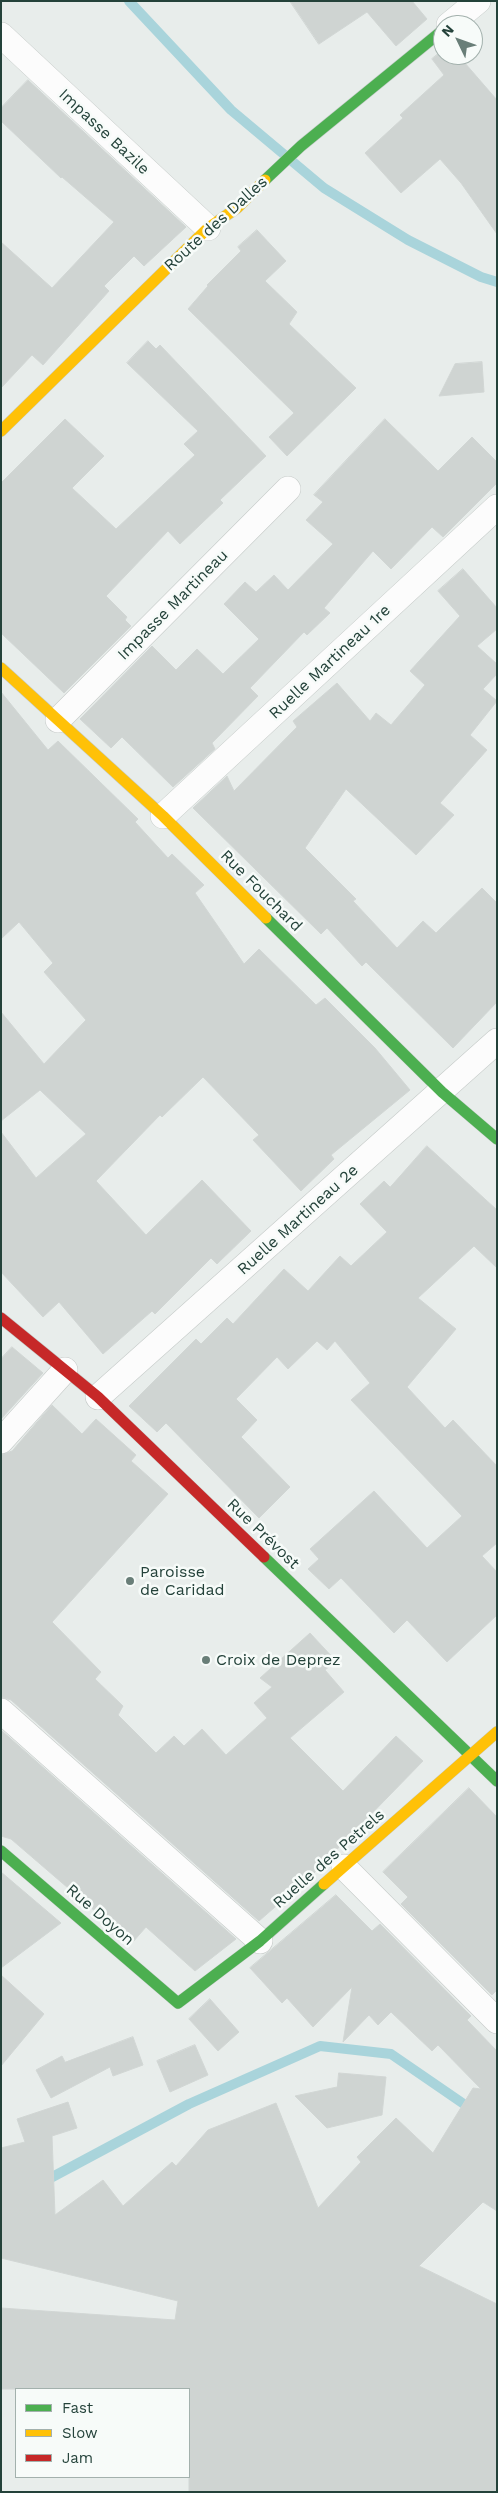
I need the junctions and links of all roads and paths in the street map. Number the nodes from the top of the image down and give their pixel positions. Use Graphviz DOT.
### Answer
graph roads {
  1 [pos="474,2"];
  2 [pos="460,15"];
  3 [pos="1,35"];
  4 [pos="433,38"];
  5 [pos="208,228"];
  6 [pos="1,432"];
  7 [pos="288,489"];
  8 [pos="497,507"];
  9 [pos="1,668"];
  10 [pos="58,720"];
  11 [pos="163,816"];
  12 [pos="497,1041"];
  13 [pos="442,1092"];
  14 [pos="497,1139"];
  15 [pos="1,1318"];
  16 [pos="65,1370"];
  17 [pos="98,1398"];
  18 [pos="1,1441"];
  19 [pos="1,1711"];
  20 [pos="497,1732"];
  21 [pos="470,1756"];
  22 [pos="497,1781"];
  23 [pos="1,1851"];
  24 [pos="344,1867"];
  25 [pos="260,1942"];
  26 [pos="178,2003"];
  27 [pos="497,2021"];
  1 -- 2 [label="street"];
  3 -- 5 [label="street, Impasse Bazile"];
  4 -- 5 [label="street, Route des Dalles"];
  5 -- 6 [label="street, Route des Dalles"];
  7 -- 10 [label="street, Impasse Martineau"];
  8 -- 11 [label="street, Ruelle Martineau 1re"];
  9 -- 10 [label="street, Rue Fouchard"];
  10 -- 11 [label="street, Rue Fouchard"];
  11 -- 13 [label="street, Rue Fouchard"];
  12 -- 13 [label="street, Ruelle Martineau 2e"];
  13 -- 14 [label="street, Rue Fouchard"];
  13 -- 17 [label="street, Ruelle Martineau 2e"];
  15 -- 16 [label="street, Rue Prévost"];
  16 -- 17 [label="street, Rue Prévost"];
  16 -- 18 [label="street"];
  17 -- 21 [label="street, Rue Prévost"];
  19 -- 25 [label="street"];
  20 -- 21 [label="street, Ruelle des Petrels"];
  21 -- 22 [label="street, Rue Prévost"];
  21 -- 24 [label="street, Ruelle des Petrels"];
  23 -- 26 [label="street, Rue Doyon"];
  24 -- 25 [label="street, Ruelle des Petrels"];
  24 -- 27 [label="street"];
  25 -- 26 [label="street, Ruelle des Petrels"];
}
